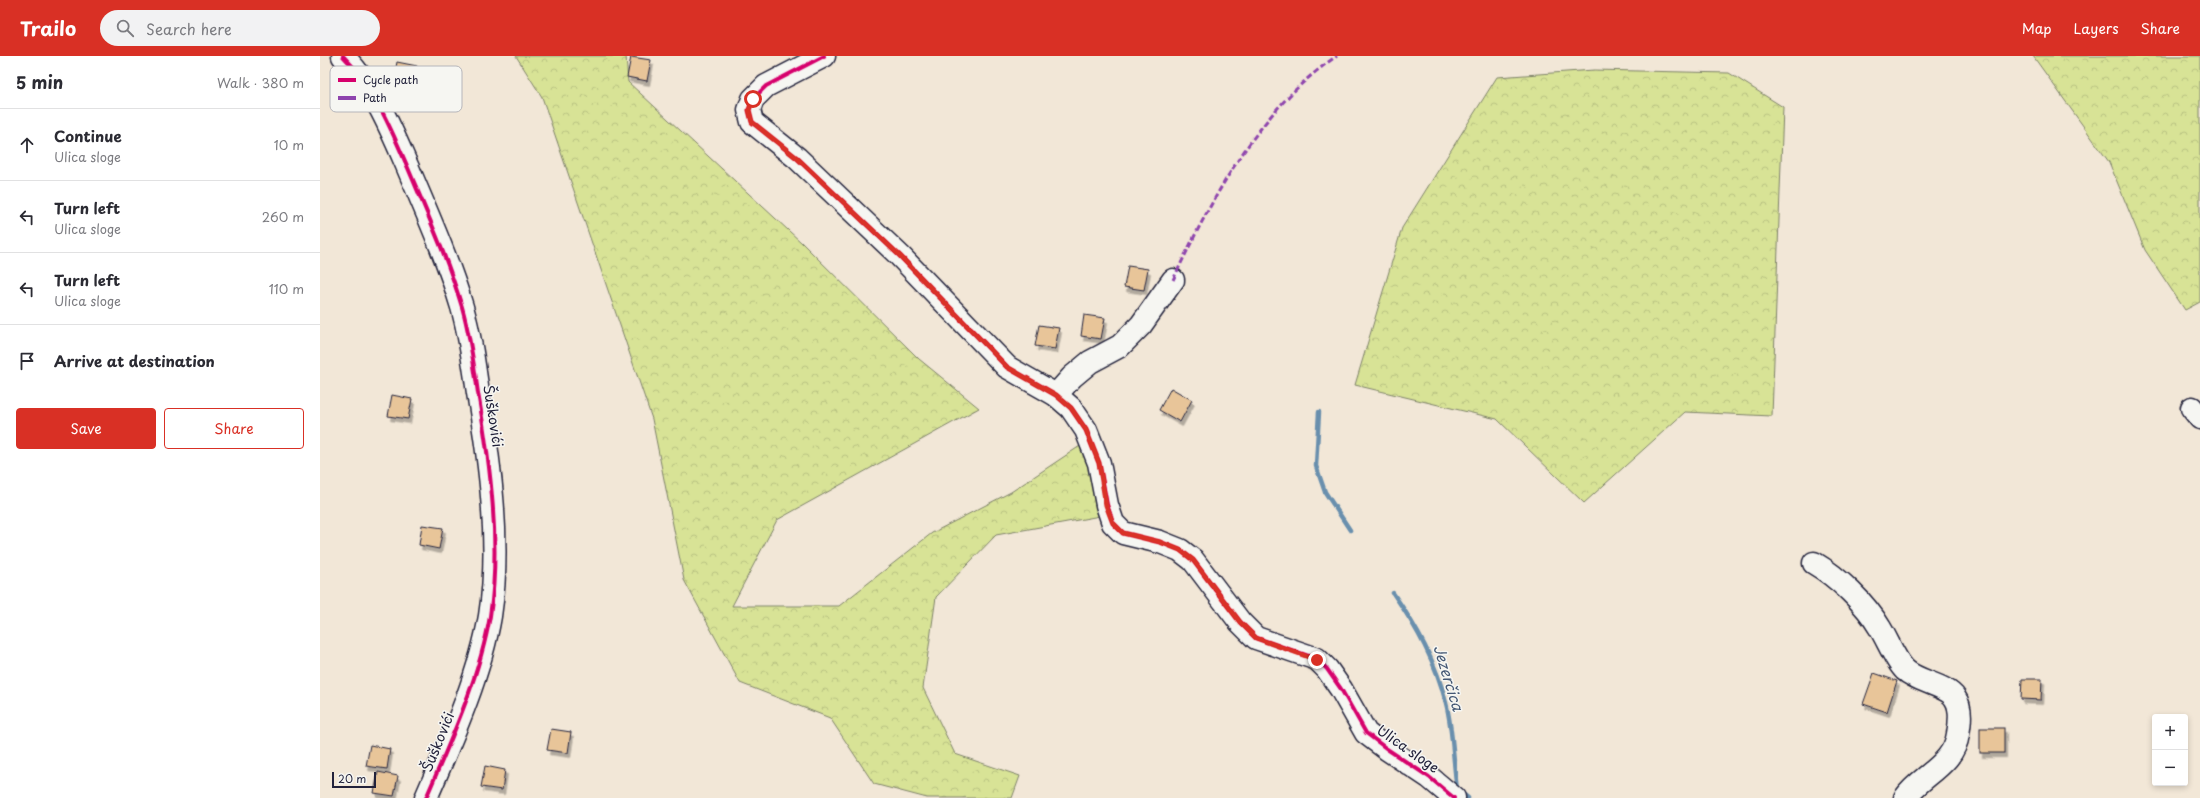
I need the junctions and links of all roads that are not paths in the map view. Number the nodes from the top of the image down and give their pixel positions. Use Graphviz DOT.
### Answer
graph roads {
  1 [pos="343,56"];
  2 [pos="824,56"];
  3 [pos="351,66"];
  4 [pos="382,112"];
  5 [pos="1172,280"];
  6 [pos="1056,395"];
  7 [pos="1814,562"];
  8 [pos="426,798"];
  9 [pos="1454,798"];
  10 [pos="1905,798"];
  1 -- 3 [label="street, Šuškovići"];
  2 -- 6 [label="street, Ulica sloge"];
  4 -- 8 [label="street, Šuškovići"];
  5 -- 6 [label="street"];
  6 -- 9 [label="street, Ulica sloge"];
  7 -- 10 [label="street"];
}
